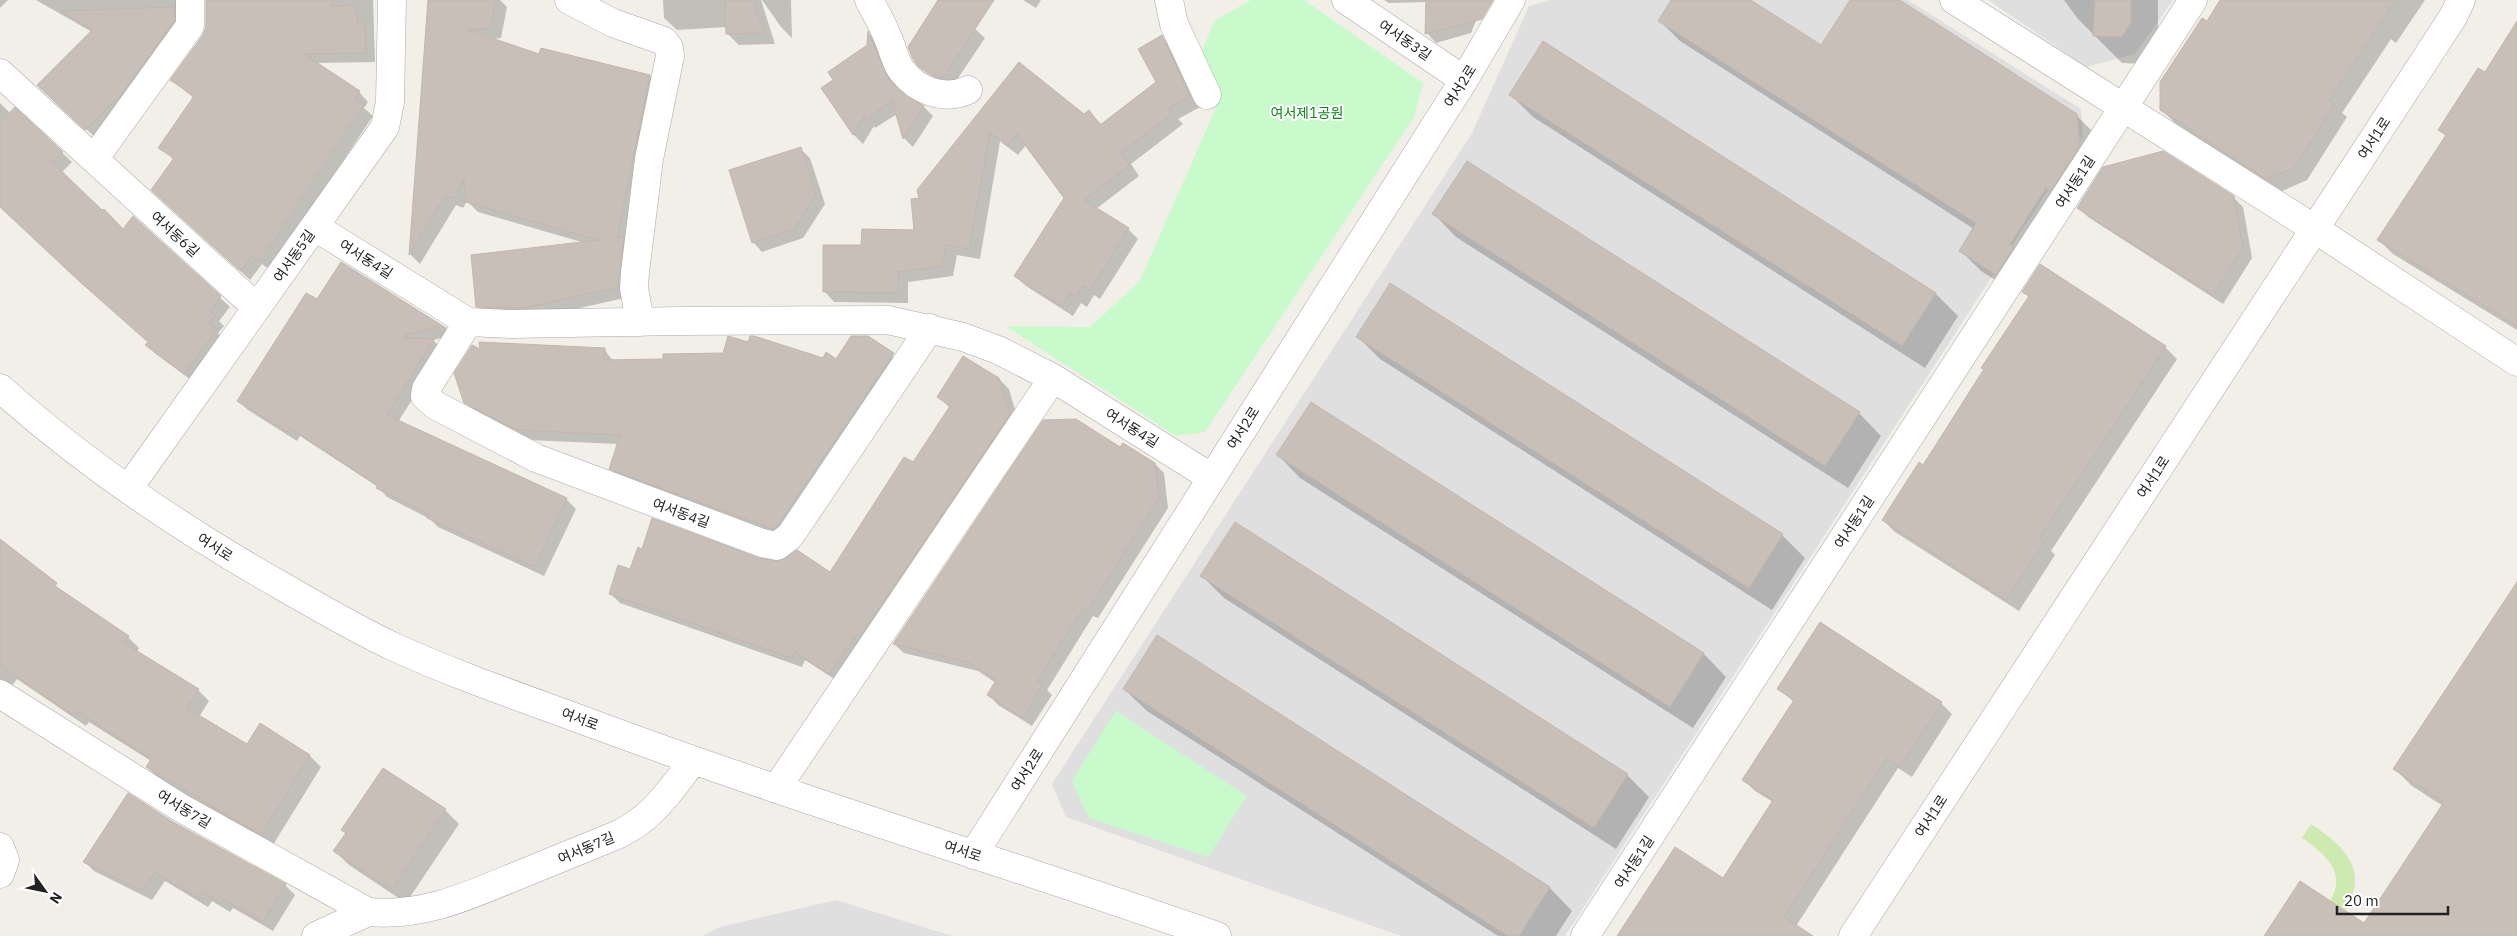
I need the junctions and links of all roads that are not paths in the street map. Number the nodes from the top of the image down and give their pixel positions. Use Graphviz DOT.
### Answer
graph roads {
  1 [pos="190,0"];
  2 [pos="392,0"];
  3 [pos="568,0"];
  4 [pos="869,0"];
  5 [pos="1169,0"];
  6 [pos="1346,0"];
  7 [pos="1511,0"];
  8 [pos="1954,0"];
  9 [pos="2193,0"];
  10 [pos="2462,6"];
  11 [pos="0,73"];
  12 [pos="1464,80"];
  13 [pos="968,90"];
  14 [pos="1207,95"];
  15 [pos="2123,108"];
  16 [pos="94,159"];
  17 [pos="314,227"];
  18 [pos="2315,229"];
  19 [pos="257,308"];
  20 [pos="468,322"];
  21 [pos="640,322"];
  22 [pos="930,328"];
  23 [pos="2517,362"];
  24 [pos="1053,378"];
  25 [pos="0,388"];
  26 [pos="1212,478"];
  27 [pos="128,489"];
  28 [pos="2,699"];
  29 [pos="693,761"];
  30 [pos="776,789"];
  31 [pos="0,848"];
  32 [pos="973,855"];
  33 [pos="0,874"];
  34 [pos="368,912"];
  35 [pos="316,936"];
  36 [pos="1217,936"];
  37 [pos="1585,936"];
  38 [pos="1853,936"];
  1 -- 16 [label="street"];
  2 -- 17 [label="street, 여서동5길"];
  3 -- 21 [label="street"];
  4 -- 13 [label="street"];
  5 -- 14 [label="street"];
  6 -- 12 [label="street, 여서동3길"];
  7 -- 12 [label="street, 여서2로"];
  8 -- 15 [label="street"];
  9 -- 15 [label="street, 여서동1길"];
  10 -- 18 [label="street, 여서1로"];
  11 -- 16 [label="street, 여서동6길"];
  12 -- 26 [label="street, 여서2로"];
  15 -- 18 [label="street"];
  15 -- 37 [label="street, 여서동1길"];
  16 -- 19 [label="street, 여서동6길"];
  17 -- 19 [label="street, 여서동5길"];
  17 -- 20 [label="street, 여서동4길"];
  18 -- 23 [label="street"];
  18 -- 38 [label="street, 여서1로"];
  19 -- 27 [label="street, 여서동5길"];
  20 -- 21 [label="street, 여서동4길"];
  20 -- 22 [label="street, 여서동4길"];
  21 -- 22 [label="street, 여서동4길"];
  22 -- 24 [label="street, 여서동4길"];
  24 -- 26 [label="street, 여서동4길"];
  24 -- 30 [label="street"];
  25 -- 27 [label="street, 여서로"];
  26 -- 32 [label="street, 여서2로"];
  27 -- 29 [label="street, 여서로"];
  28 -- 34 [label="street, 여서동7길"];
  29 -- 30 [label="street, 여서로"];
  29 -- 34 [label="street, 여서동7길"];
  30 -- 32 [label="street, 여서로"];
  31 -- 33 [label="street"];
  32 -- 36 [label="street, 여서로"];
  34 -- 35 [label="street, 여서동7길"];
}
